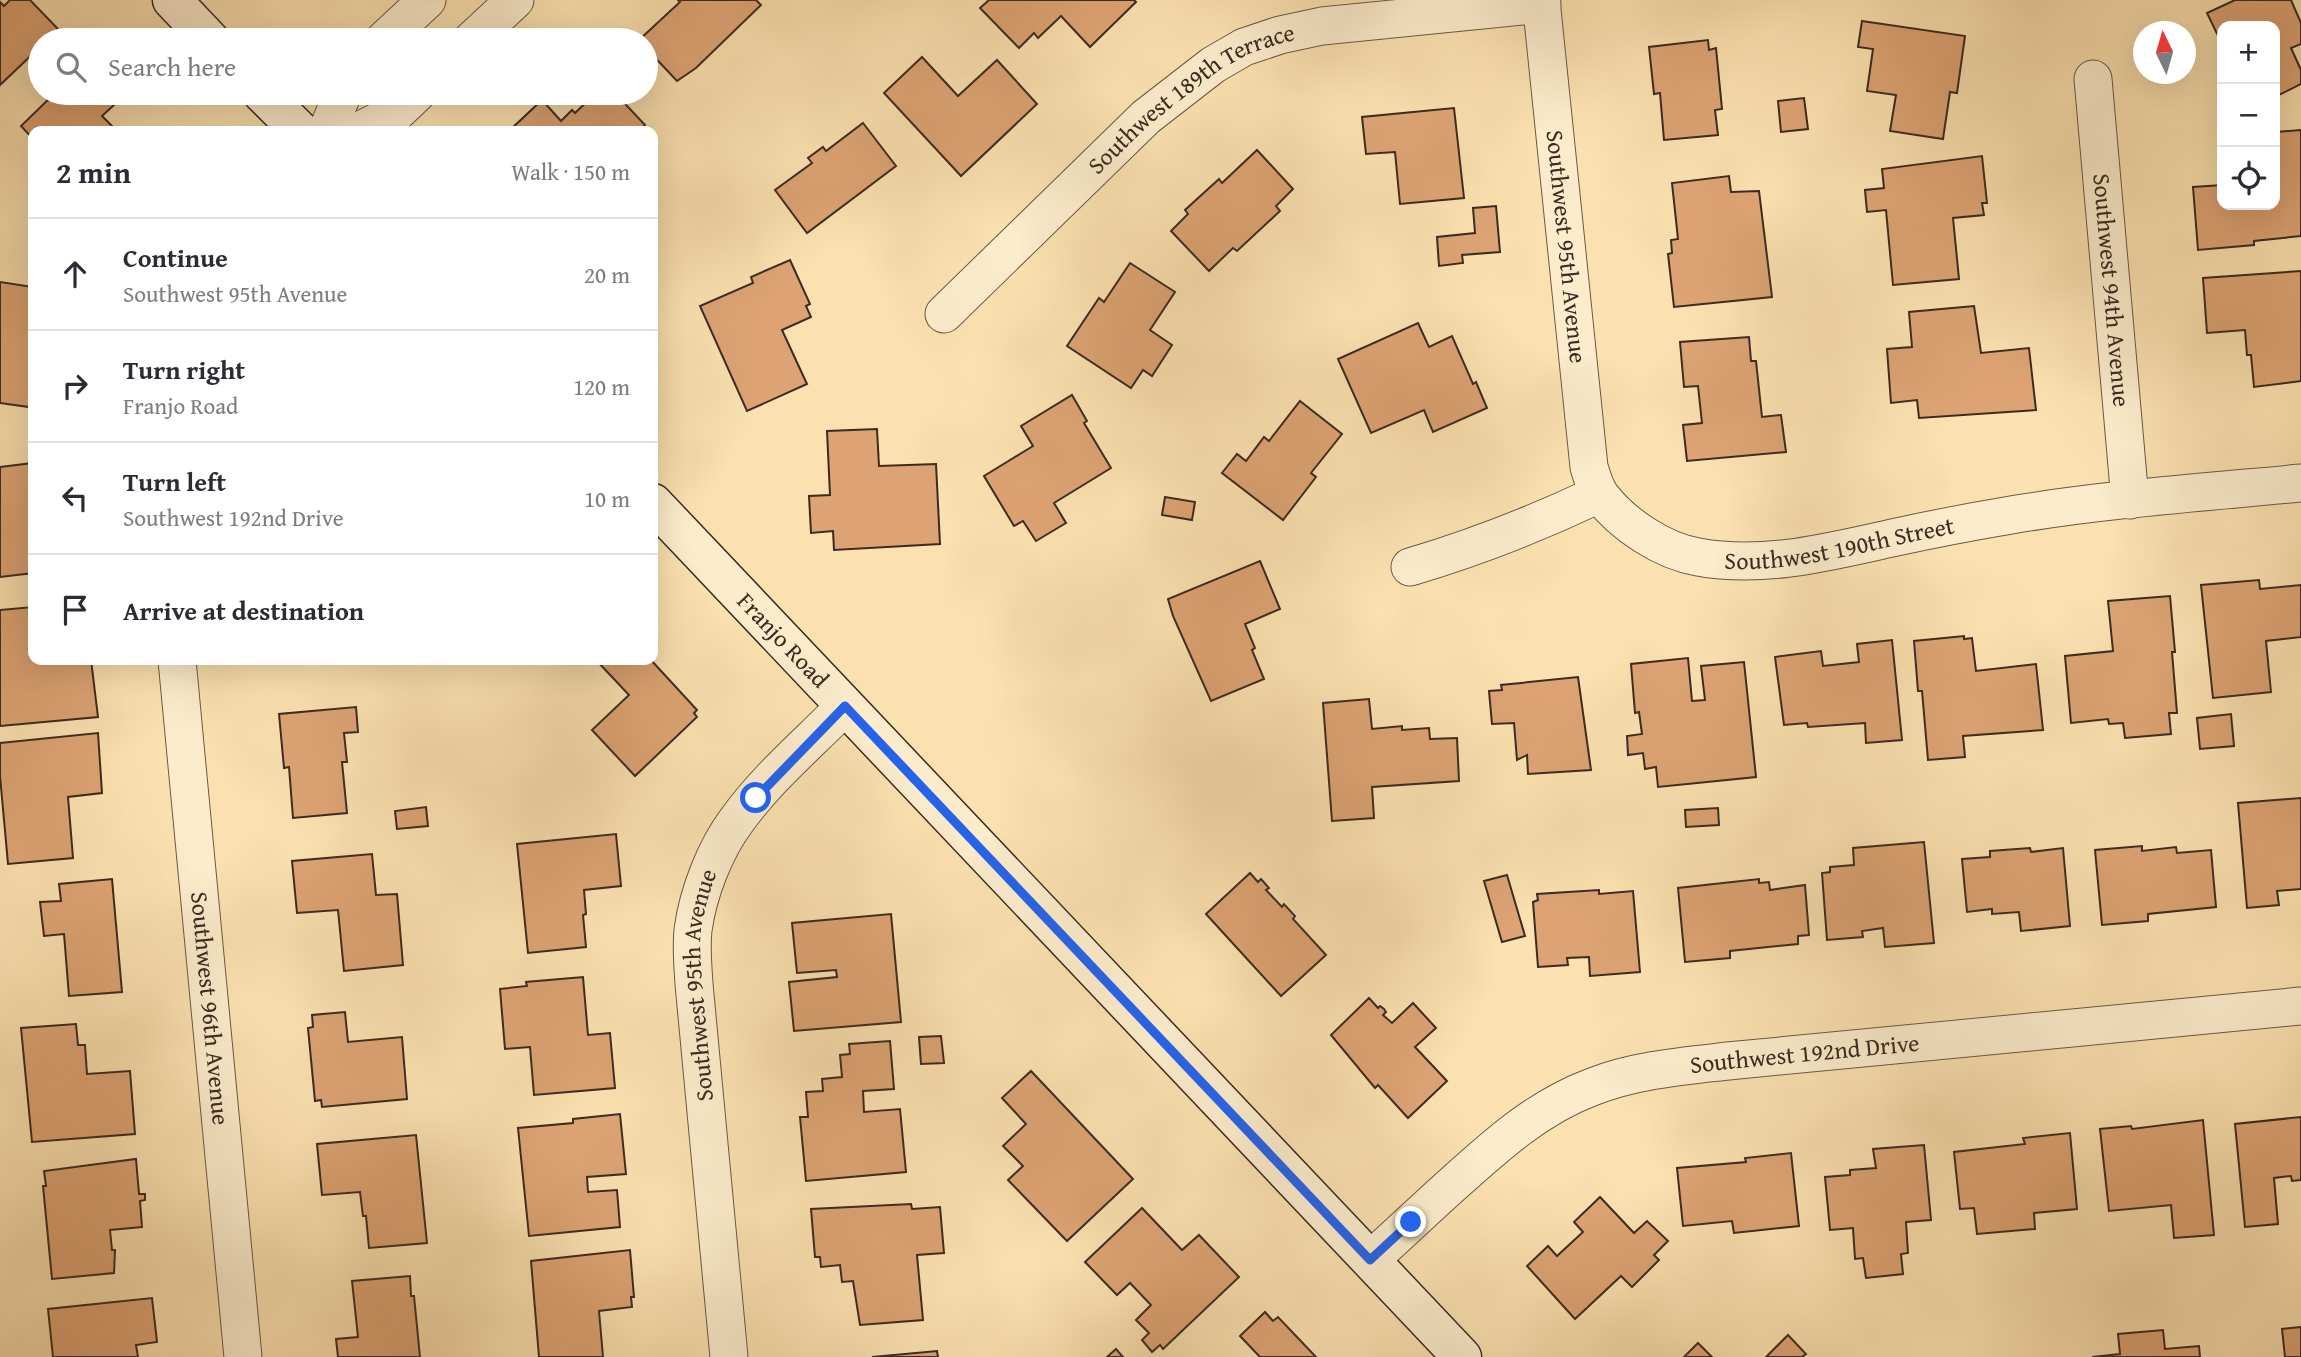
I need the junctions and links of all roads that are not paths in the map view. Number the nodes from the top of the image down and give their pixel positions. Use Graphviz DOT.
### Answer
graph roads {
  1 [pos="172,0"];
  2 [pos="427,0"];
  3 [pos="515,0"];
  4 [pos="1541,2"];
  5 [pos="199,28"];
  6 [pos="397,28"];
  7 [pos="485,28"];
  8 [pos="2093,79"];
  9 [pos="274,105"];
  10 [pos="337,105"];
  11 [pos="404,105"];
  12 [pos="295,126"];
  13 [pos="329,126"];
  14 [pos="369,126"];
  15 [pos="944,314"];
  16 [pos="2301,483"];
  17 [pos="1599,494"];
  18 [pos="2130,500"];
  19 [pos="658,508"];
  20 [pos="1410,567"];
  21 [pos="177,665"];
  22 [pos="845,706"];
  23 [pos="2301,1006"];
  24 [pos="1370,1260"];
  25 [pos="243,1357"];
  26 [pos="729,1357"];
  27 [pos="1461,1357"];
  1 -- 5 [label="street"];
  2 -- 6 [label="street"];
  3 -- 7 [label="street"];
  4 -- 15 [label="street, Southwest 189th Terrace"];
  4 -- 17 [label="street, Southwest 95th Avenue"];
  8 -- 18 [label="street, Southwest 94th Avenue"];
  9 -- 12 [label="street"];
  10 -- 13 [label="street"];
  11 -- 14 [label="street"];
  16 -- 18 [label="street, Southwest 190th Street"];
  17 -- 18 [label="street, Southwest 190th Street"];
  17 -- 20 [label="street"];
  19 -- 22 [label="street, Franjo Road"];
  21 -- 25 [label="street, Southwest 96th Avenue"];
  22 -- 24 [label="street, Franjo Road"];
  22 -- 26 [label="street, Southwest 95th Avenue"];
  23 -- 24 [label="street, Southwest 192nd Drive"];
  24 -- 27 [label="street, Franjo Road"];
}
